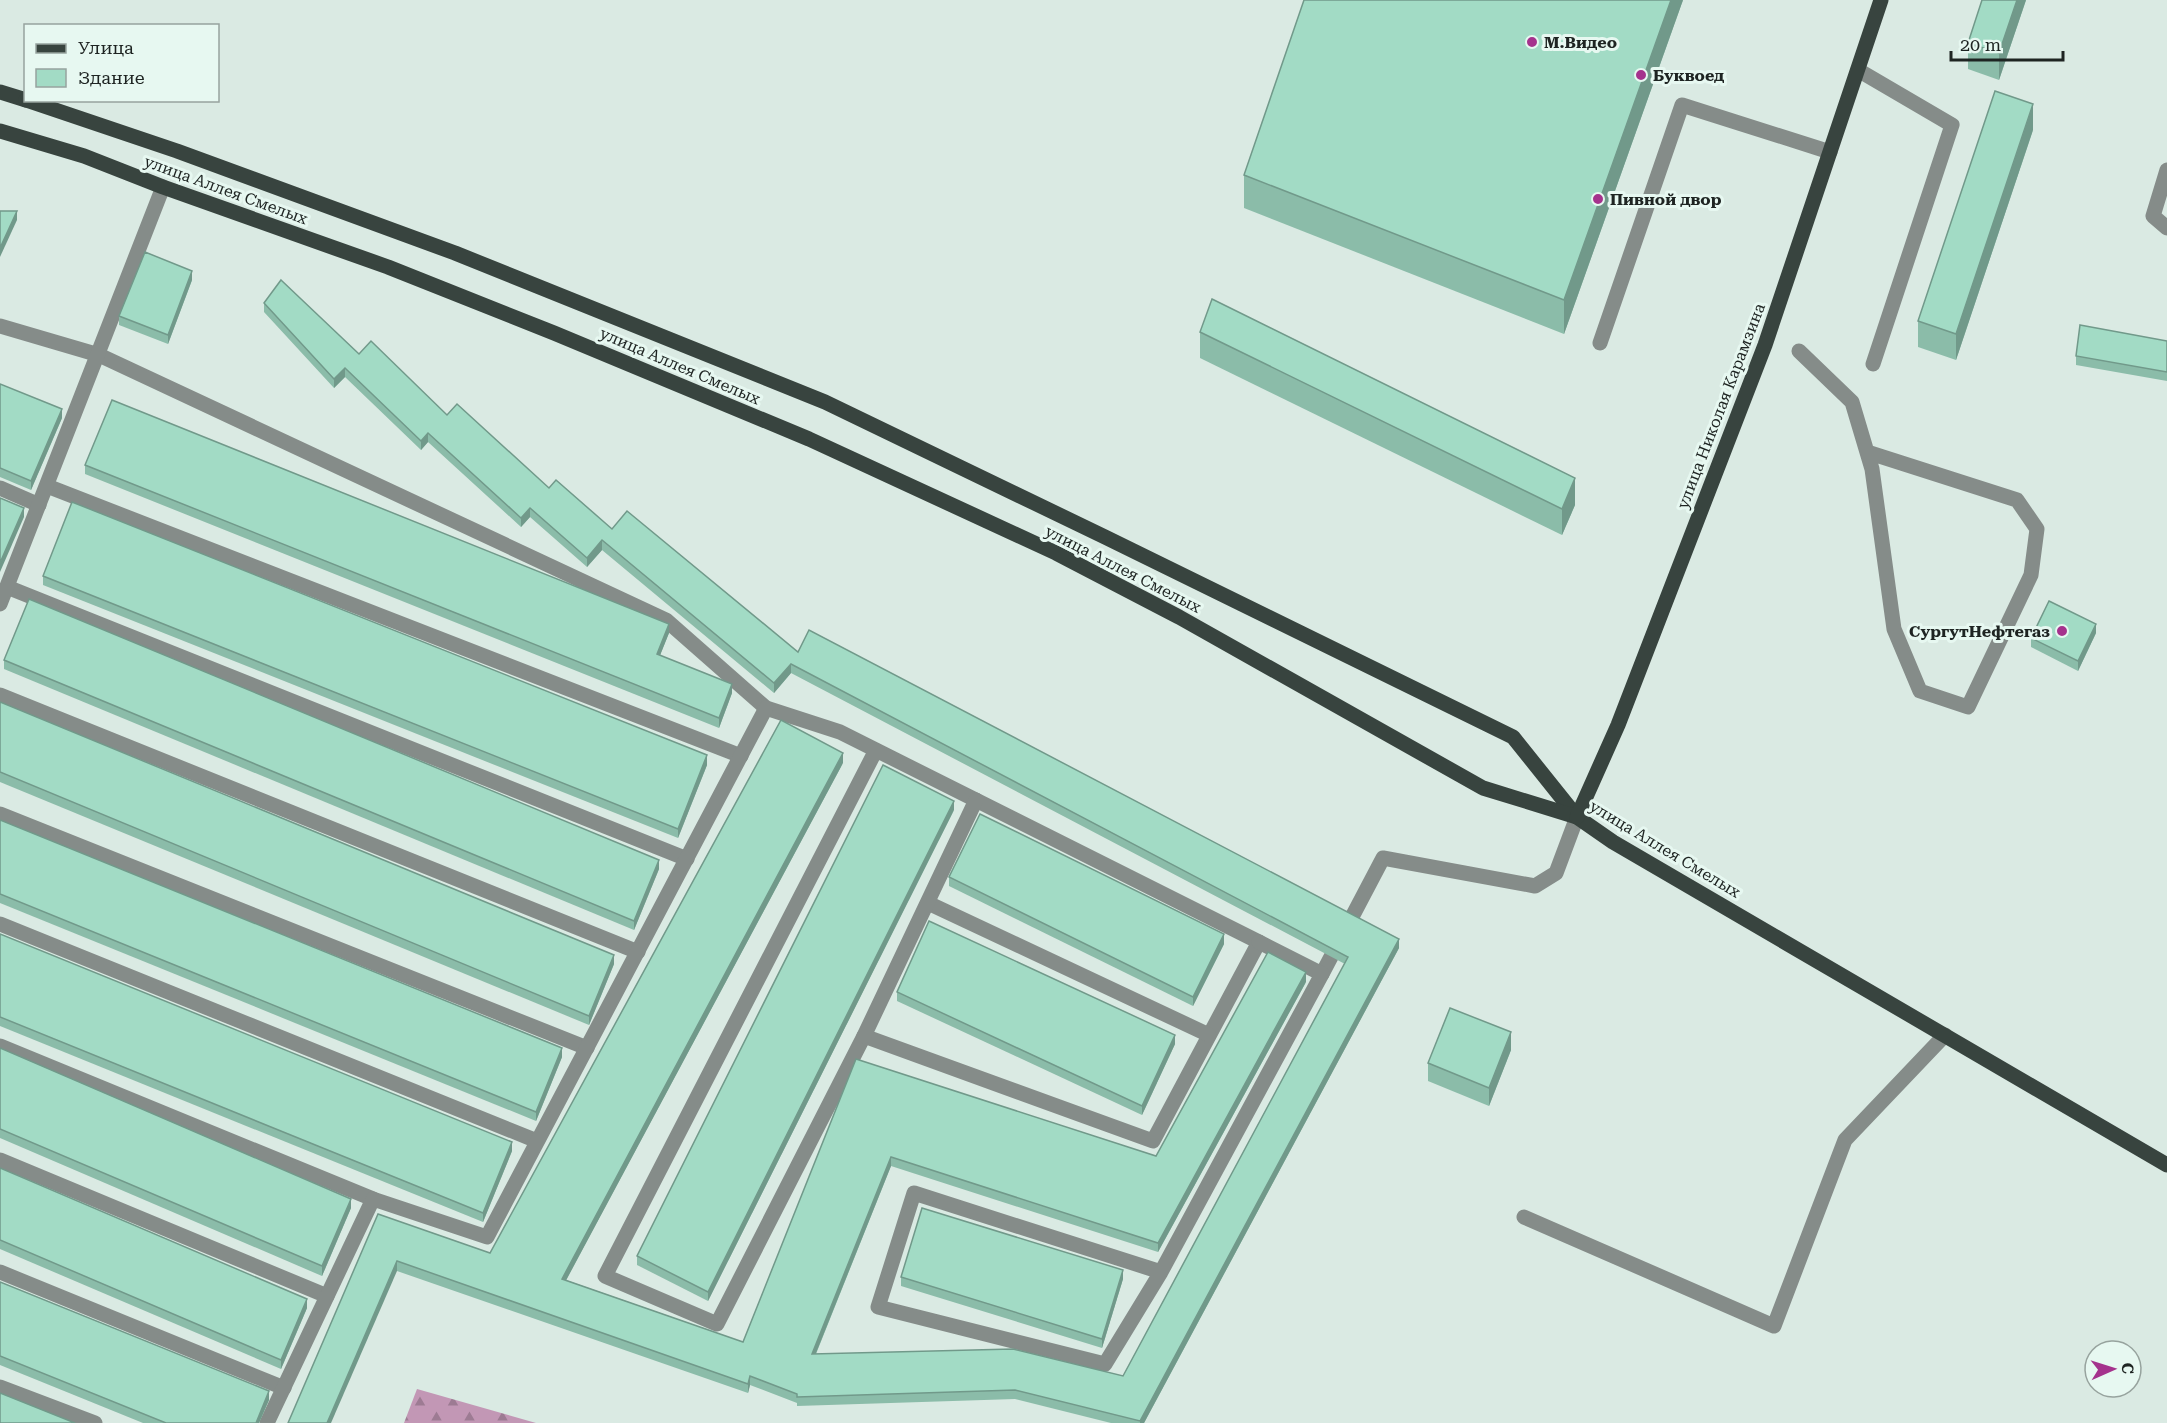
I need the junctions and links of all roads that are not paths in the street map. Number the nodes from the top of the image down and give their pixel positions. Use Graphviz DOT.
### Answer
graph roads {
  1 [pos="1881,0"];
  2 [pos="1858,70"];
  3 [pos="0,92"];
  4 [pos="24,99"];
  5 [pos="32,102"];
  6 [pos="0,131"];
  7 [pos="1830,152"];
  8 [pos="2167,170"];
  9 [pos="163,187"];
  10 [pos="2167,228"];
  11 [pos="0,326"];
  12 [pos="1600,343"];
  13 [pos="1799,351"];
  14 [pos="99,355"];
  15 [pos="1873,364"];
  16 [pos="1867,452"];
  17 [pos="46,486"];
  18 [pos="0,488"];
  19 [pos="39,505"];
  20 [pos="3,596"];
  21 [pos="0,695"];
  22 [pos="766,708"];
  23 [pos="876,750"];
  24 [pos="741,756"];
  25 [pos="976,800"];
  26 [pos="0,814"];
  27 [pos="1577,817"];
  28 [pos="687,859"];
  29 [pos="928,903"];
  30 [pos="0,924"];
  31 [pos="1259,942"];
  32 [pos="638,952"];
  33 [pos="1322,974"];
  34 [pos="1209,1035"];
  35 [pos="1945,1035"];
  36 [pos="864,1036"];
  37 [pos="0,1046"];
  38 [pos="587,1048"];
  39 [pos="537,1141"];
  40 [pos="0,1160"];
  41 [pos="2167,1165"];
  42 [pos="373,1199"];
  43 [pos="1524,1216"];
  44 [pos="0,1272"];
  45 [pos="1161,1272"];
  46 [pos="327,1296"];
  47 [pos="0,1387"];
  48 [pos="284,1388"];
  49 [pos="95,1423"];
  50 [pos="267,1423"];
  1 -- 2 [label="main road, улица Николая Карамзина"];
  2 -- 7 [label="main road, улица Николая Карамзина"];
  2 -- 15 [label="lane"];
  3 -- 4 [label="main road"];
  5 -- 27 [label="main road"];
  6 -- 9 [label="main road, улица Аллея Смелых"];
  7 -- 12 [label="lane"];
  7 -- 27 [label="main road, улица Николая Карамзина"];
  8 -- 10 [label="lane"];
  9 -- 14 [label="lane"];
  9 -- 27 [label="main road, улица Аллея Смелых"];
  11 -- 14 [label="lane"];
  13 -- 16 [label="lane"];
  14 -- 17 [label="lane"];
  14 -- 22 [label="lane"];
  16 -- 16 [label="lane"];
  17 -- 19 [label="lane"];
  17 -- 24 [label="lane"];
  18 -- 19 [label="lane"];
  19 -- 20 [label="lane"];
  20 -- 28 [label="lane"];
  21 -- 32 [label="lane"];
  22 -- 23 [label="lane"];
  22 -- 24 [label="lane"];
  23 -- 25 [label="lane"];
  23 -- 36 [label="lane"];
  24 -- 28 [label="lane"];
  25 -- 29 [label="lane"];
  25 -- 31 [label="lane"];
  26 -- 38 [label="lane"];
  27 -- 33 [label="lane"];
  27 -- 35 [label="main road, улица Аллея Смелых"];
  28 -- 32 [label="lane"];
  29 -- 34 [label="lane"];
  29 -- 36 [label="lane"];
  30 -- 39 [label="lane"];
  31 -- 33 [label="lane"];
  31 -- 34 [label="lane"];
  32 -- 38 [label="lane"];
  33 -- 45 [label="lane"];
  34 -- 36 [label="lane"];
  35 -- 41 [label="main road, улица Аллея Смелых"];
  35 -- 43 [label="lane"];
  37 -- 42 [label="lane"];
  38 -- 39 [label="lane"];
  39 -- 42 [label="lane"];
  40 -- 46 [label="lane"];
  42 -- 46 [label="lane"];
  44 -- 48 [label="lane"];
  45 -- 45 [label="lane"];
  46 -- 48 [label="lane"];
  47 -- 49 [label="lane"];
  48 -- 50 [label="lane"];
}
